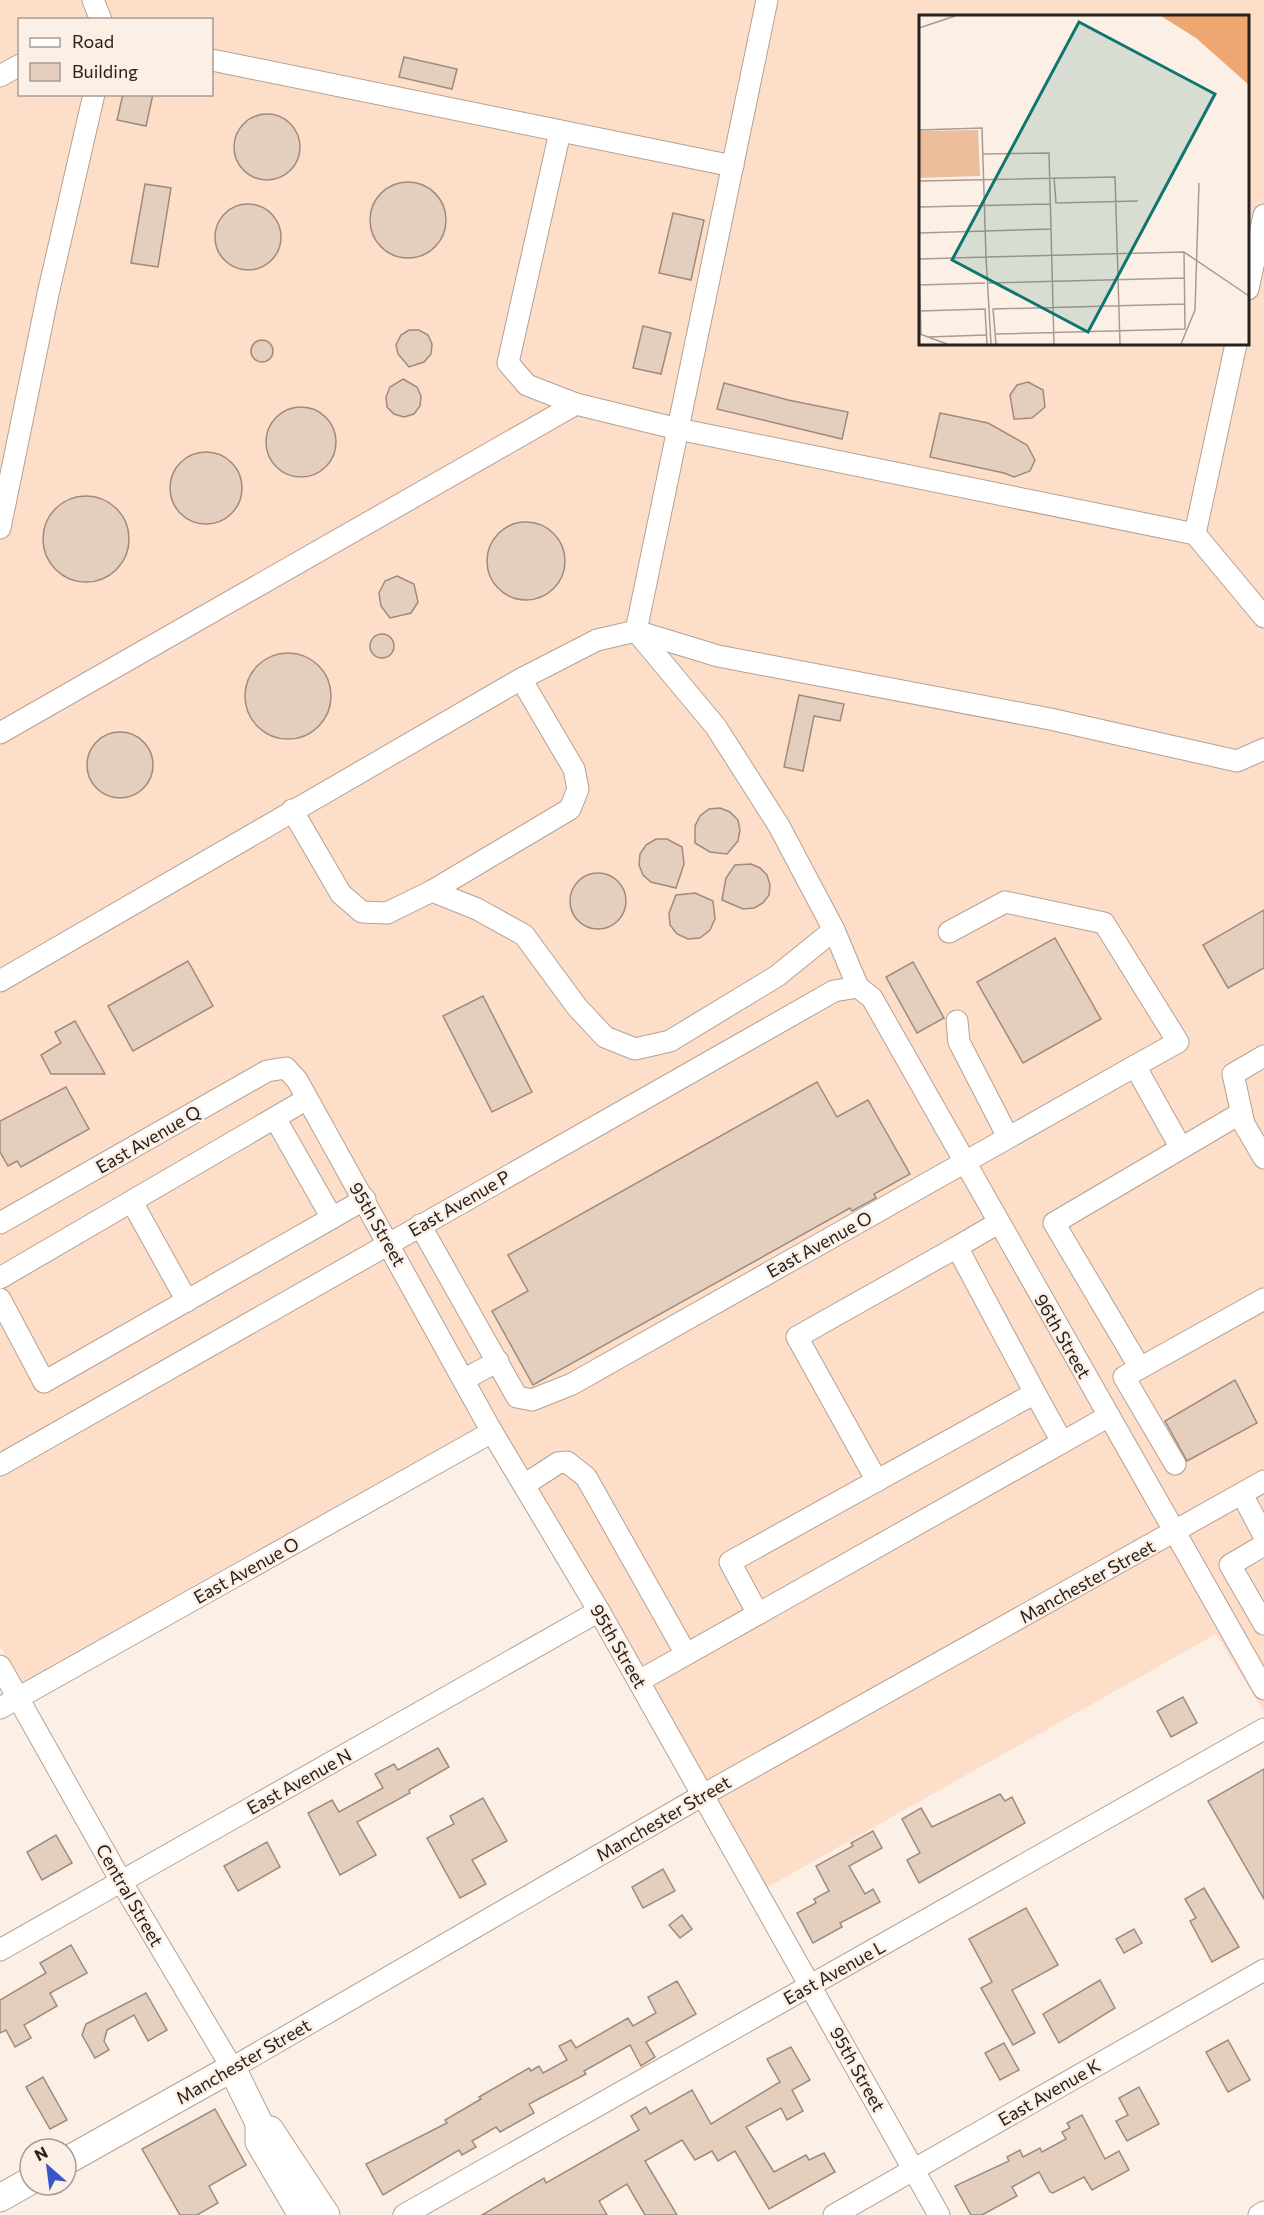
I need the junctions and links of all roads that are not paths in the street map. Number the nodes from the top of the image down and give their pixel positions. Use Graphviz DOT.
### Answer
graph roads {
  1 [pos="93,0"];
  2 [pos="767,0"];
  3 [pos="100,18"];
  4 [pos="213,60"];
  5 [pos="18,66"];
  6 [pos="0,76"];
  7 [pos="94,96"];
  8 [pos="560,132"];
  9 [pos="733,166"];
  10 [pos="1264,214"];
  11 [pos="1249,277"];
  12 [pos="1236,345"];
  13 [pos="576,404"];
  14 [pos="678,429"];
  15 [pos="0,528"];
  16 [pos="1196,534"];
  17 [pos="1264,617"];
  18 [pos="636,631"];
  19 [pos="521,679"];
  20 [pos="0,733"];
  21 [pos="1264,749"];
  22 [pos="292,810"];
  23 [pos="432,891"];
  24 [pos="834,930"];
  25 [pos="949,932"];
  26 [pos="0,981"];
  27 [pos="858,987"];
  28 [pos="957,1021"];
  29 [pos="1264,1056"];
  30 [pos="1135,1065"];
  31 [pos="296,1078"];
  32 [pos="308,1099"];
  33 [pos="1241,1113"];
  34 [pos="275,1118"];
  35 [pos="1008,1137"];
  36 [pos="1181,1148"];
  37 [pos="1264,1158"];
  38 [pos="964,1162"];
  39 [pos="365,1199"];
  40 [pos="132,1203"];
  41 [pos="332,1218"];
  42 [pos="0,1223"];
  43 [pos="998,1223"];
  44 [pos="420,1225"];
  45 [pos="390,1243"];
  46 [pos="957,1247"];
  47 [pos="0,1278"];
  48 [pos="0,1299"];
  49 [pos="1264,1299"];
  50 [pos="187,1300"];
  51 [pos="498,1361"];
  52 [pos="1140,1368"];
  53 [pos="465,1379"];
  54 [pos="1035,1393"];
  55 [pos="1109,1416"];
  56 [pos="492,1432"];
  57 [pos="1062,1442"];
  58 [pos="1175,1464"];
  59 [pos="0,1465"];
  60 [pos="877,1481"];
  61 [pos="1264,1481"];
  62 [pos="524,1485"];
  63 [pos="1242,1494"];
  64 [pos="1175,1532"];
  65 [pos="1264,1536"];
  66 [pos="1264,1545"];
  67 [pos="599,1611"];
  68 [pos="758,1614"];
  69 [pos="1262,1614"];
  70 [pos="686,1654"];
  71 [pos="0,1666"];
  72 [pos="639,1681"];
  73 [pos="1264,1689"];
  74 [pos="9,1702"];
  75 [pos="1264,1729"];
  76 [pos="703,1795"];
  77 [pos="121,1881"];
  78 [pos="0,1950"];
  79 [pos="1264,1970"];
  80 [pos="811,1984"];
  81 [pos="232,2068"];
  82 [pos="259,2123"];
  83 [pos="78,2154"];
  84 [pos="914,2169"];
  85 [pos="18,2188"];
  86 [pos="0,2198"];
  87 [pos="1264,2212"];
  88 [pos="302,2215"];
  89 [pos="326,2215"];
  90 [pos="404,2215"];
  91 [pos="834,2215"];
  92 [pos="939,2215"];
  93 [pos="1259,2215"];
  1 -- 3 [label="street"];
  2 -- 9 [label="street"];
  4 -- 8 [label="street"];
  5 -- 6 [label="street"];
  7 -- 15 [label="street"];
  8 -- 9 [label="street"];
  8 -- 13 [label="street"];
  9 -- 14 [label="street"];
  10 -- 11 [label="street"];
  12 -- 16 [label="street"];
  13 -- 14 [label="street"];
  13 -- 20 [label="street"];
  14 -- 16 [label="street"];
  14 -- 18 [label="street"];
  16 -- 17 [label="street"];
  18 -- 19 [label="street"];
  18 -- 21 [label="street"];
  18 -- 24 [label="street, 96th Street"];
  19 -- 22 [label="street"];
  19 -- 23 [label="street"];
  22 -- 23 [label="street"];
  22 -- 26 [label="street"];
  23 -- 24 [label="street"];
  24 -- 27 [label="street, 96th Street"];
  25 -- 30 [label="street, East Avenue O"];
  27 -- 38 [label="street, 96th Street"];
  27 -- 44 [label="street, East Avenue P"];
  28 -- 35 [label="street"];
  29 -- 33 [label="street"];
  30 -- 35 [label="street, East Avenue O"];
  30 -- 36 [label="street"];
  31 -- 32 [label="street, 95th Street"];
  31 -- 42 [label="street, East Avenue Q"];
  32 -- 34 [label="street"];
  32 -- 39 [label="street, 95th Street"];
  33 -- 36 [label="street"];
  33 -- 37 [label="street"];
  34 -- 40 [label="street"];
  34 -- 41 [label="street"];
  35 -- 38 [label="street, East Avenue O"];
  36 -- 52 [label="street"];
  38 -- 43 [label="street, 96th Street"];
  38 -- 51 [label="street, East Avenue O"];
  39 -- 41 [label="street"];
  39 -- 45 [label="street, 95th Street"];
  40 -- 47 [label="street"];
  40 -- 50 [label="street"];
  41 -- 50 [label="street"];
  43 -- 46 [label="street"];
  43 -- 55 [label="street, 96th Street"];
  44 -- 45 [label="street, East Avenue P"];
  44 -- 51 [label="street"];
  45 -- 53 [label="street, 95th Street"];
  45 -- 59 [label="street, East Avenue P"];
  46 -- 54 [label="street"];
  46 -- 60 [label="street"];
  48 -- 50 [label="street"];
  49 -- 52 [label="street"];
  51 -- 53 [label="street"];
  52 -- 58 [label="street"];
  53 -- 56 [label="street, 95th Street"];
  54 -- 57 [label="street"];
  54 -- 60 [label="street"];
  55 -- 57 [label="street"];
  55 -- 64 [label="street, 96th Street"];
  56 -- 62 [label="street, 95th Street"];
  56 -- 74 [label="street, East Avenue O"];
  57 -- 68 [label="street"];
  60 -- 68 [label="street"];
  61 -- 63 [label="street, Manchester Street"];
  62 -- 67 [label="street, 95th Street"];
  62 -- 70 [label="street"];
  63 -- 64 [label="street, Manchester Street"];
  63 -- 65 [label="street"];
  64 -- 73 [label="street, 96th Street"];
  64 -- 76 [label="street, Manchester Street"];
  66 -- 69 [label="street"];
  67 -- 72 [label="street, 95th Street"];
  67 -- 77 [label="street, East Avenue N"];
  68 -- 70 [label="street"];
  70 -- 72 [label="street"];
  71 -- 74 [label="street, Central Street"];
  72 -- 76 [label="street, 95th Street"];
  74 -- 77 [label="street, Central Street"];
  75 -- 80 [label="street, East Avenue L"];
  76 -- 80 [label="street, 95th Street"];
  76 -- 81 [label="street, Manchester Street"];
  77 -- 78 [label="street, East Avenue N"];
  77 -- 81 [label="street, Central Street"];
  79 -- 84 [label="street, East Avenue K"];
  80 -- 84 [label="street, 95th Street"];
  80 -- 90 [label="street, East Avenue L"];
  81 -- 82 [label="main road, Central Street"];
  81 -- 83 [label="main road, Manchester Street"];
  82 -- 88 [label="main road, Central Street"];
  82 -- 89 [label="main road, Central Street"];
  84 -- 91 [label="street, East Avenue K"];
  84 -- 92 [label="street, 95th Street"];
  85 -- 86 [label="main road"];
  87 -- 93 [label="street"];
}
